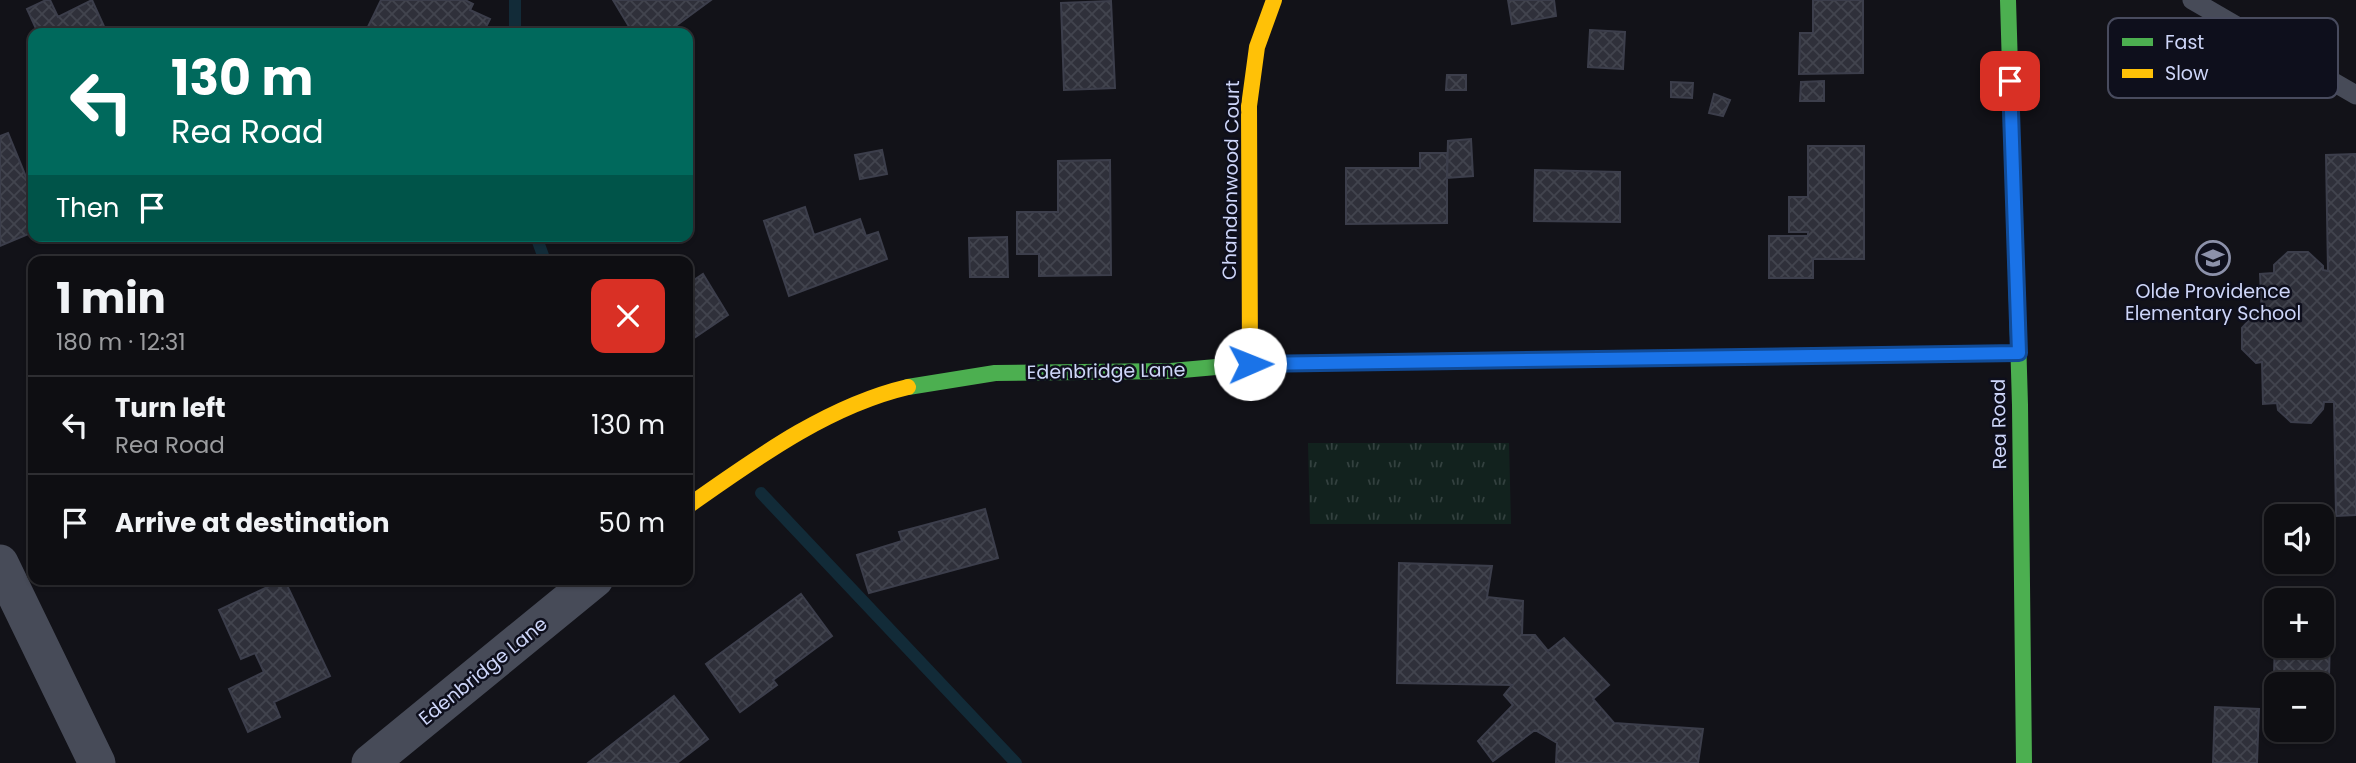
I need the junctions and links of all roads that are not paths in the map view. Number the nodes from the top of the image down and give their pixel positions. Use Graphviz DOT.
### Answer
graph roads {
  1 [pos="1274,0"];
  2 [pos="2008,0"];
  3 [pos="2192,0"];
  4 [pos="2224,18"];
  5 [pos="2338,84"];
  6 [pos="2356,95"];
  7 [pos="2019,353"];
  8 [pos="1250,364"];
  9 [pos="693,502"];
  10 [pos="4,579"];
  11 [pos="588,585"];
  12 [pos="97,763"];
  13 [pos="370,763"];
  14 [pos="2024,763"];
  1 -- 8 [label="street, Chandonwood Court"];
  2 -- 7 [label="street, Rea Road"];
  3 -- 4 [label="lane"];
  5 -- 6 [label="lane"];
  7 -- 8 [label="street, Edenbridge Lane"];
  7 -- 14 [label="street, Rea Road"];
  8 -- 9 [label="street, Edenbridge Lane"];
  10 -- 12 [label="street"];
  11 -- 13 [label="street, Edenbridge Lane"];
}
